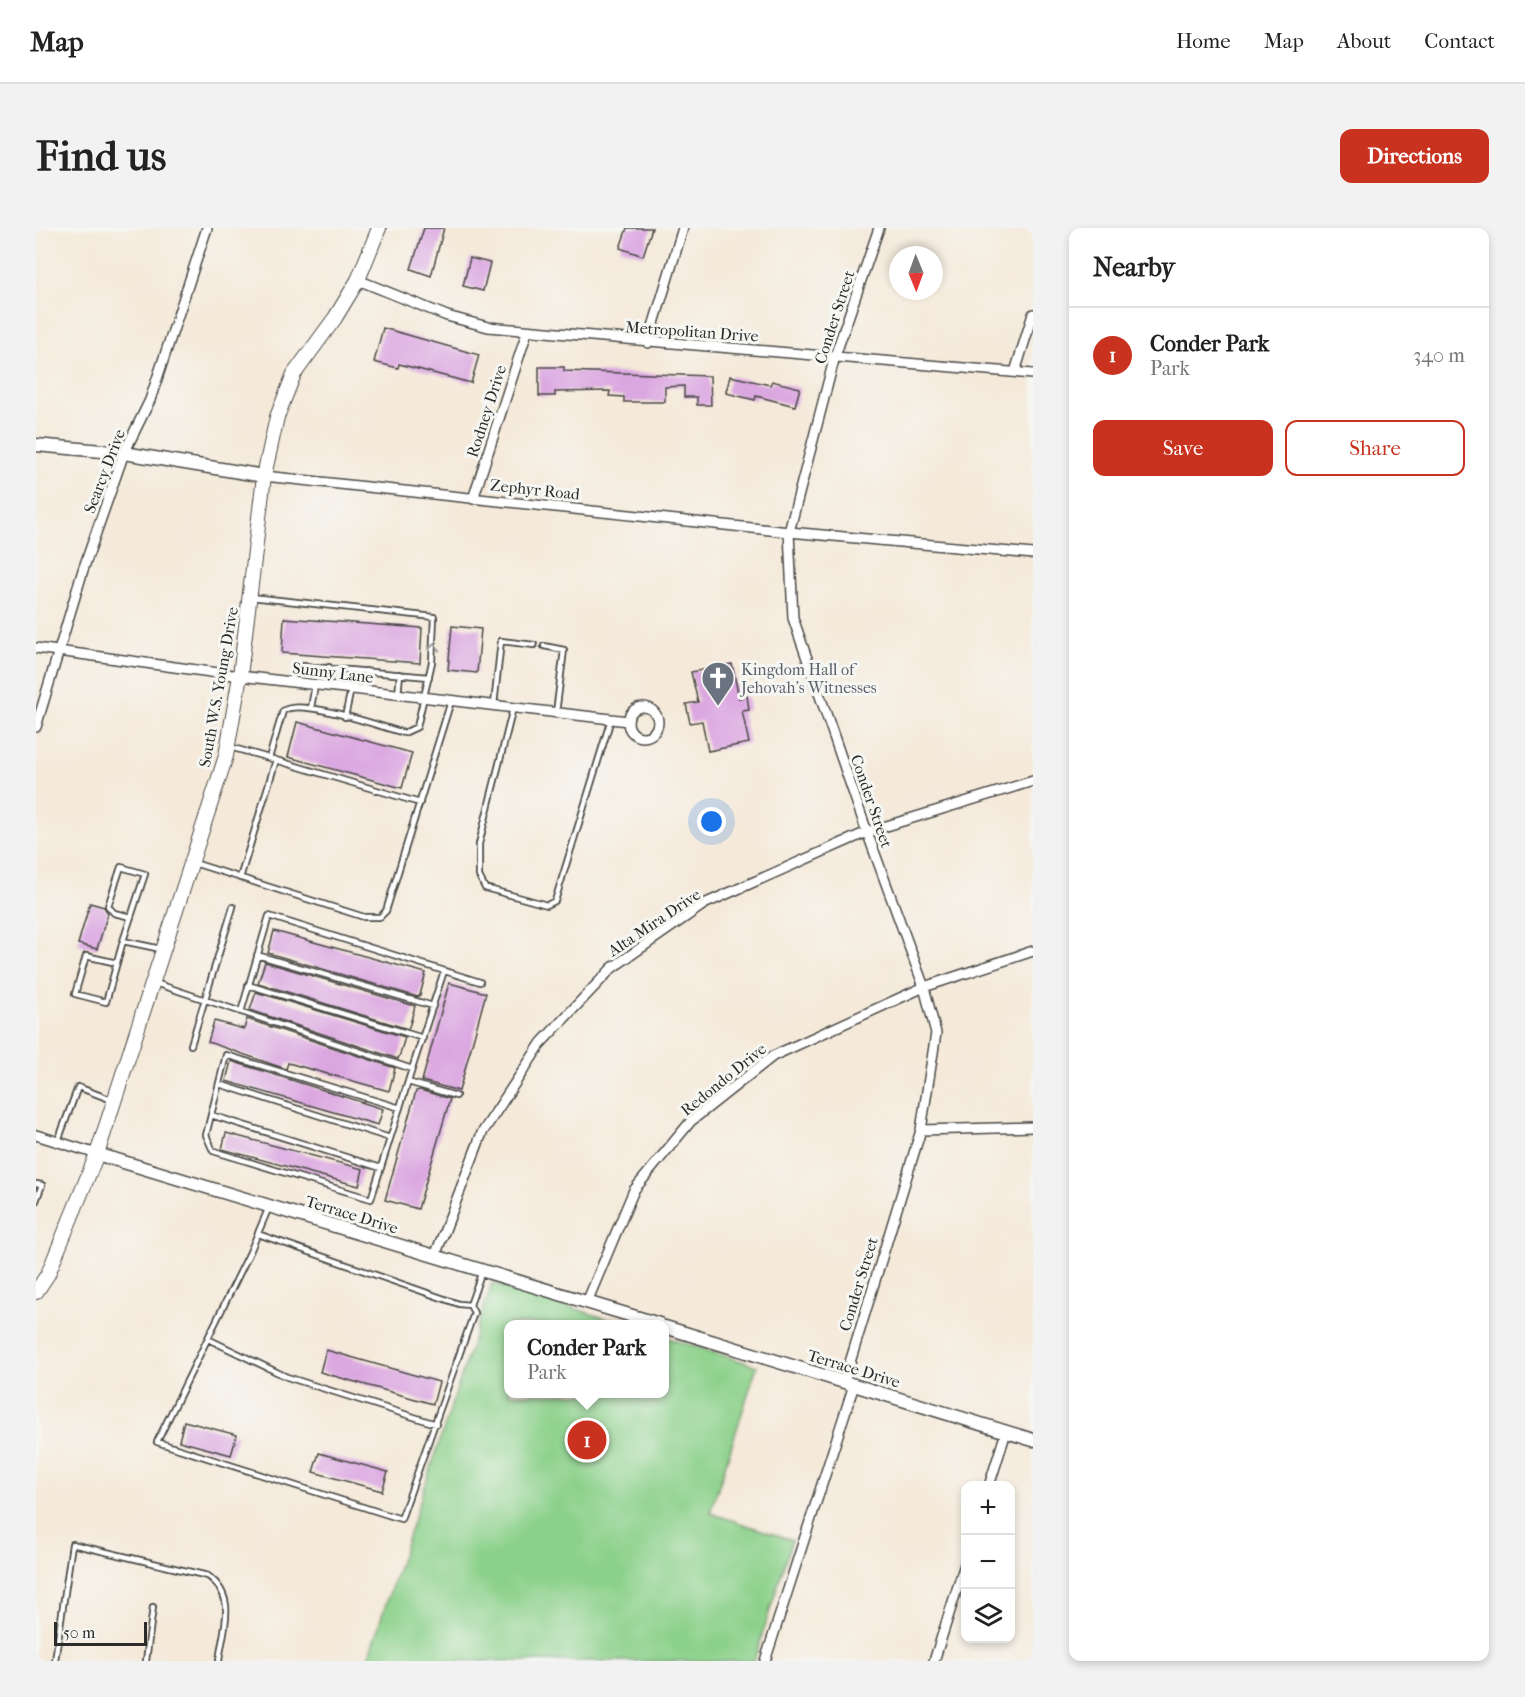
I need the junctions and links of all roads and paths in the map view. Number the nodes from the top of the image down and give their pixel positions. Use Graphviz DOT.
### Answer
graph roads {
  1 [pos="207,228"];
  2 [pos="380,228"];
  3 [pos="683,228"];
  4 [pos="879,228"];
  5 [pos="358,280"];
  6 [pos="1033,314"];
  7 [pos="527,332"];
  8 [pos="648,343"];
  9 [pos="835,356"];
  10 [pos="1015,372"];
  11 [pos="1033,374"];
  12 [pos="36,445"];
  13 [pos="124,453"];
  14 [pos="264,476"];
  15 [pos="473,499"];
  16 [pos="789,532"];
  17 [pos="1033,554"];
  18 [pos="249,597"];
  19 [pos="534,645"];
  20 [pos="544,646"];
  21 [pos="36,648"];
  22 [pos="59,650"];
  23 [pos="329,667"];
  24 [pos="366,671"];
  25 [pos="400,674"];
  26 [pos="240,676"];
  27 [pos="429,676"];
  28 [pos="291,682"];
  29 [pos="315,685"];
  30 [pos="326,686"];
  31 [pos="351,689"];
  32 [pos="363,691"];
  33 [pos="398,695"];
  34 [pos="424,698"];
  35 [pos="451,701"];
  36 [pos="494,706"];
  37 [pos="311,708"];
  38 [pos="513,708"];
  39 [pos="556,713"];
  40 [pos="345,717"];
  41 [pos="611,719"];
  42 [pos="628,721"];
  43 [pos="36,727"];
  44 [pos="228,746"];
  45 [pos="269,758"];
  46 [pos="276,760"];
  47 [pos="1033,781"];
  48 [pos="420,803"];
  49 [pos="867,832"];
  50 [pos="192,862"];
  51 [pos="240,878"];
  52 [pos="233,907"];
  53 [pos="130,917"];
  54 [pos="123,940"];
  55 [pos="163,950"];
  56 [pos="1033,951"];
  57 [pos="257,955"];
  58 [pos="117,963"];
  59 [pos="444,971"];
  60 [pos="152,982"];
  61 [pos="480,982"];
  62 [pos="248,986"];
  63 [pos="924,987"];
  64 [pos="204,1000"];
  65 [pos="433,1006"];
  66 [pos="241,1012"];
  67 [pos="423,1038"];
  68 [pos="191,1045"];
  69 [pos="412,1069"];
  70 [pos="408,1082"];
  71 [pos="219,1084"];
  72 [pos="456,1096"];
  73 [pos="114,1101"];
  74 [pos="400,1108"];
  75 [pos="211,1115"];
  76 [pos="1033,1127"];
  77 [pos="921,1130"];
  78 [pos="36,1135"];
  79 [pos="390,1138"];
  80 [pos="58,1142"];
  81 [pos="97,1154"];
  82 [pos="381,1168"];
  83 [pos="36,1184"];
  84 [pos="36,1201"];
  85 [pos="269,1207"];
  86 [pos="258,1234"];
  87 [pos="435,1256"];
  88 [pos="482,1270"];
  89 [pos="36,1292"];
  90 [pos="587,1302"];
  91 [pos="470,1305"];
  92 [pos="645,1320"];
  93 [pos="669,1327"];
  94 [pos="208,1339"];
  95 [pos="849,1384"];
  96 [pos="436,1424"];
  97 [pos="1006,1432"];
  98 [pos="1033,1440"];
  99 [pos="990,1481"];
  100 [pos="961,1577"];
  101 [pos="153,1607"];
  102 [pos="55,1661"];
  103 [pos="146,1661"];
  104 [pos="219,1661"];
  105 [pos="765,1661"];
  106 [pos="934,1661"];
  1 -- 13 [label="street, Searcy Drive"];
  2 -- 5 [label="main road, South W.S. Young Drive"];
  3 -- 8 [label="street"];
  4 -- 9 [label="street, Conder Street"];
  5 -- 7 [label="street, Metropolitan Drive"];
  5 -- 14 [label="main road, South W.S. Young Drive"];
  6 -- 10 [label="street"];
  7 -- 8 [label="street, Metropolitan Drive"];
  7 -- 15 [label="street, Rodney Drive"];
  8 -- 9 [label="street, Metropolitan Drive"];
  9 -- 10 [label="street, Metropolitan Drive"];
  9 -- 16 [label="street, Conder Street"];
  10 -- 11 [label="street, Metropolitan Drive"];
  12 -- 13 [label="street, Zephyr Road"];
  13 -- 14 [label="street, Zephyr Road"];
  13 -- 22 [label="street, Searcy Drive"];
  14 -- 15 [label="street, Zephyr Road"];
  14 -- 18 [label="main road, South W.S. Young Drive"];
  15 -- 16 [label="street, Zephyr Road"];
  16 -- 17 [label="street, Zephyr Road"];
  16 -- 49 [label="street, Conder Street"];
  18 -- 26 [label="main road, South W.S. Young Drive"];
  27 -- 18 [label="lane, one-way"];
  19 -- 36 [label="lane"];
  20 -- 39 [label="lane"];
  21 -- 22 [label="street, Sunny Lane"];
  22 -- 26 [label="street, Sunny Lane"];
  22 -- 43 [label="street, Searcy Drive"];
  23 -- 24 [label="lane"];
  23 -- 28 [label="lane"];
  23 -- 30 [label="lane"];
  24 -- 25 [label="lane"];
  24 -- 32 [label="lane"];
  25 -- 27 [label="lane"];
  25 -- 33 [label="lane"];
  26 -- 28 [label="street, Sunny Lane"];
  26 -- 44 [label="main road, South W.S. Young Drive"];
  27 -- 34 [label="lane"];
  28 -- 29 [label="street, Sunny Lane"];
  29 -- 30 [label="street, Sunny Lane"];
  29 -- 37 [label="lane"];
  30 -- 31 [label="street, Sunny Lane"];
  31 -- 32 [label="street, Sunny Lane"];
  31 -- 40 [label="lane"];
  32 -- 33 [label="street, Sunny Lane"];
  33 -- 34 [label="street, Sunny Lane"];
  34 -- 35 [label="street, Sunny Lane"];
  34 -- 40 [label="lane"];
  35 -- 36 [label="street, Sunny Lane"];
  35 -- 48 [label="lane"];
  36 -- 38 [label="street, Sunny Lane"];
  37 -- 40 [label="lane"];
  37 -- 45 [label="lane"];
  38 -- 39 [label="street, Sunny Lane"];
  38 -- 41 [label="lane"];
  39 -- 41 [label="street, Sunny Lane"];
  41 -- 42 [label="street, Sunny Lane"];
  44 -- 45 [label="lane"];
  44 -- 50 [label="main road, South W.S. Young Drive"];
  45 -- 46 [label="lane"];
  46 -- 48 [label="lane"];
  46 -- 51 [label="lane"];
  47 -- 49 [label="street, Alta Mira Drive"];
  48 -- 51 [label="lane"];
  49 -- 63 [label="street, Conder Street"];
  49 -- 87 [label="street, Alta Mira Drive"];
  50 -- 51 [label="lane"];
  50 -- 55 [label="main road, South W.S. Young Drive"];
  52 -- 64 [label="lane"];
  53 -- 53 [label="lane"];
  53 -- 54 [label="lane"];
  54 -- 55 [label="lane"];
  54 -- 58 [label="lane"];
  55 -- 60 [label="main road, South W.S. Young Drive"];
  56 -- 63 [label="street, Redondo Drive"];
  57 -- 59 [label="lane"];
  57 -- 62 [label="lane"];
  57 -- 65 [label="lane"];
  58 -- 58 [label="lane"];
  59 -- 61 [label="lane"];
  59 -- 65 [label="lane"];
  60 -- 64 [label="lane"];
  60 -- 73 [label="main road, South W.S. Young Drive"];
  62 -- 66 [label="lane"];
  62 -- 67 [label="lane"];
  63 -- 77 [label="street, Conder Street"];
  63 -- 90 [label="street, Redondo Drive"];
  64 -- 66 [label="lane"];
  64 -- 68 [label="lane"];
  65 -- 67 [label="lane"];
  66 -- 69 [label="lane"];
  67 -- 69 [label="lane"];
  69 -- 70 [label="lane"];
  70 -- 72 [label="lane"];
  70 -- 74 [label="lane"];
  71 -- 74 [label="lane"];
  71 -- 75 [label="lane"];
  71 -- 79 [label="lane"];
  73 -- 80 [label="lane"];
  73 -- 81 [label="main road, South W.S. Young Drive"];
  74 -- 79 [label="lane"];
  75 -- 82 [label="lane"];
  75 -- 82 [label="lane"];
  76 -- 77 [label="street"];
  77 -- 95 [label="street, Conder Street"];
  78 -- 80 [label="street, Terrace Drive"];
  79 -- 82 [label="lane"];
  80 -- 81 [label="street, Terrace Drive"];
  81 -- 85 [label="street, Terrace Drive"];
  81 -- 89 [label="main road, South W.S. Young Drive"];
  83 -- 84 [label="lane"];
  85 -- 86 [label="lane"];
  85 -- 87 [label="street, Terrace Drive"];
  86 -- 91 [label="lane"];
  86 -- 94 [label="lane"];
  87 -- 88 [label="street, Terrace Drive"];
  88 -- 90 [label="street, Terrace Drive"];
  88 -- 91 [label="lane"];
  90 -- 92 [label="street, Terrace Drive"];
  91 -- 96 [label="lane"];
  93 -- 95 [label="street, Terrace Drive"];
  94 -- 96 [label="lane"];
  94 -- 96 [label="lane"];
  95 -- 97 [label="street, Terrace Drive"];
  95 -- 105 [label="street, Conder Street"];
  97 -- 98 [label="street, Terrace Drive"];
  97 -- 99 [label="street"];
  100 -- 106 [label="street"];
  101 -- 103 [label="lane"];
  102 -- 104 [label="lane"];
}
